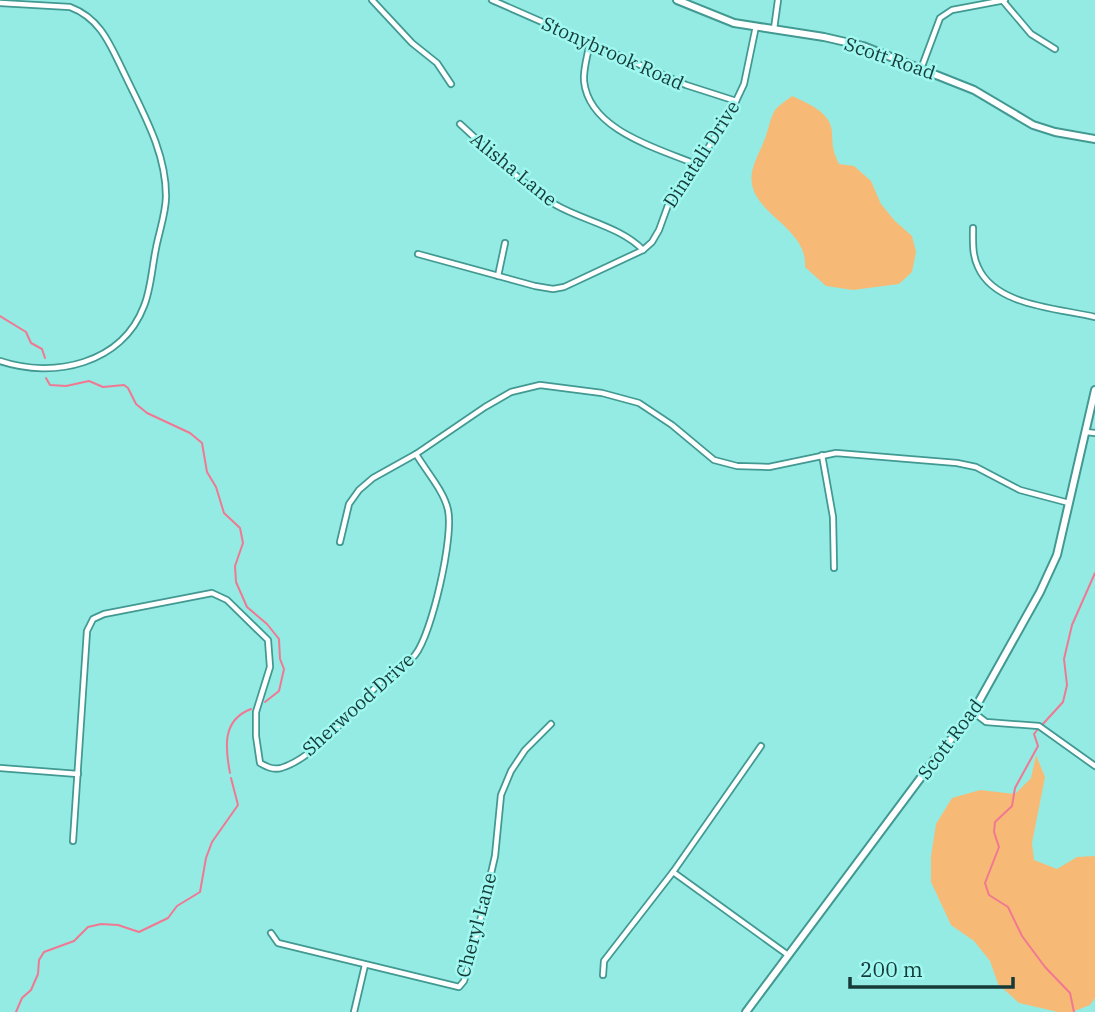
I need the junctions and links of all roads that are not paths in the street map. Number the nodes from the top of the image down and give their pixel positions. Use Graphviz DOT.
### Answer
graph roads {
  1 [pos="372,0"];
  2 [pos="492,0"];
  3 [pos="677,0"];
  4 [pos="778,0"];
  5 [pos="1004,1"];
  6 [pos="0,4"];
  7 [pos="756,26"];
  8 [pos="774,29"];
  9 [pos="590,43"];
  10 [pos="1055,49"];
  11 [pos="921,69"];
  12 [pos="451,84"];
  13 [pos="736,101"];
  14 [pos="460,124"];
  15 [pos="1095,139"];
  16 [pos="698,165"];
  17 [pos="973,229"];
  18 [pos="505,243"];
  19 [pos="643,250"];
  20 [pos="418,254"];
  21 [pos="498,276"];
  22 [pos="1095,317"];
  23 [pos="0,361"];
  24 [pos="1095,390"];
  25 [pos="1086,432"];
  26 [pos="1095,433"];
  27 [pos="416,454"];
  28 [pos="822,455"];
  29 [pos="1069,503"];
  30 [pos="340,542"];
  31 [pos="834,568"];
  32 [pos="972,712"];
  33 [pos="551,723"];
  34 [pos="761,746"];
  35 [pos="1095,766"];
  36 [pos="0,768"];
  37 [pos="78,774"];
  38 [pos="73,841"];
  39 [pos="673,872"];
  40 [pos="271,933"];
  41 [pos="788,955"];
  42 [pos="365,965"];
  43 [pos="603,975"];
  44 [pos="354,1012"];
  45 [pos="746,1012"];
  1 -- 12 [label="street"];
  2 -- 9 [label="street, Stonybrook Road"];
  3 -- 7 [label="main road, Scott Road"];
  4 -- 8 [label="street"];
  5 -- 10 [label="street"];
  5 -- 11 [label="street"];
  6 -- 23 [label="street"];
  7 -- 8 [label="main road, Scott Road"];
  7 -- 13 [label="street, Dinatali Drive"];
  8 -- 11 [label="main road, Scott Road"];
  9 -- 13 [label="street, Stonybrook Road"];
  9 -- 16 [label="street"];
  11 -- 15 [label="main road, Scott Road"];
  13 -- 16 [label="street, Dinatali Drive"];
  14 -- 19 [label="street, Alisha Lane"];
  16 -- 19 [label="street, Dinatali Drive"];
  17 -- 22 [label="street"];
  18 -- 21 [label="street"];
  19 -- 21 [label="street"];
  20 -- 21 [label="street"];
  24 -- 25 [label="main road, Scott Road"];
  25 -- 26 [label="street"];
  25 -- 29 [label="main road, Scott Road"];
  27 -- 28 [label="street"];
  27 -- 30 [label="street"];
  27 -- 37 [label="street, Sherwood Drive"];
  28 -- 29 [label="street"];
  28 -- 31 [label="street"];
  29 -- 32 [label="main road, Scott Road"];
  32 -- 35 [label="street"];
  32 -- 41 [label="main road, Scott Road"];
  33 -- 42 [label="street, Cheryl Lane"];
  34 -- 39 [label="street"];
  36 -- 37 [label="street"];
  37 -- 38 [label="street"];
  39 -- 41 [label="street"];
  39 -- 43 [label="street"];
  40 -- 42 [label="street, Cheryl Lane"];
  41 -- 45 [label="main road, Scott Road"];
  42 -- 44 [label="street"];
}
